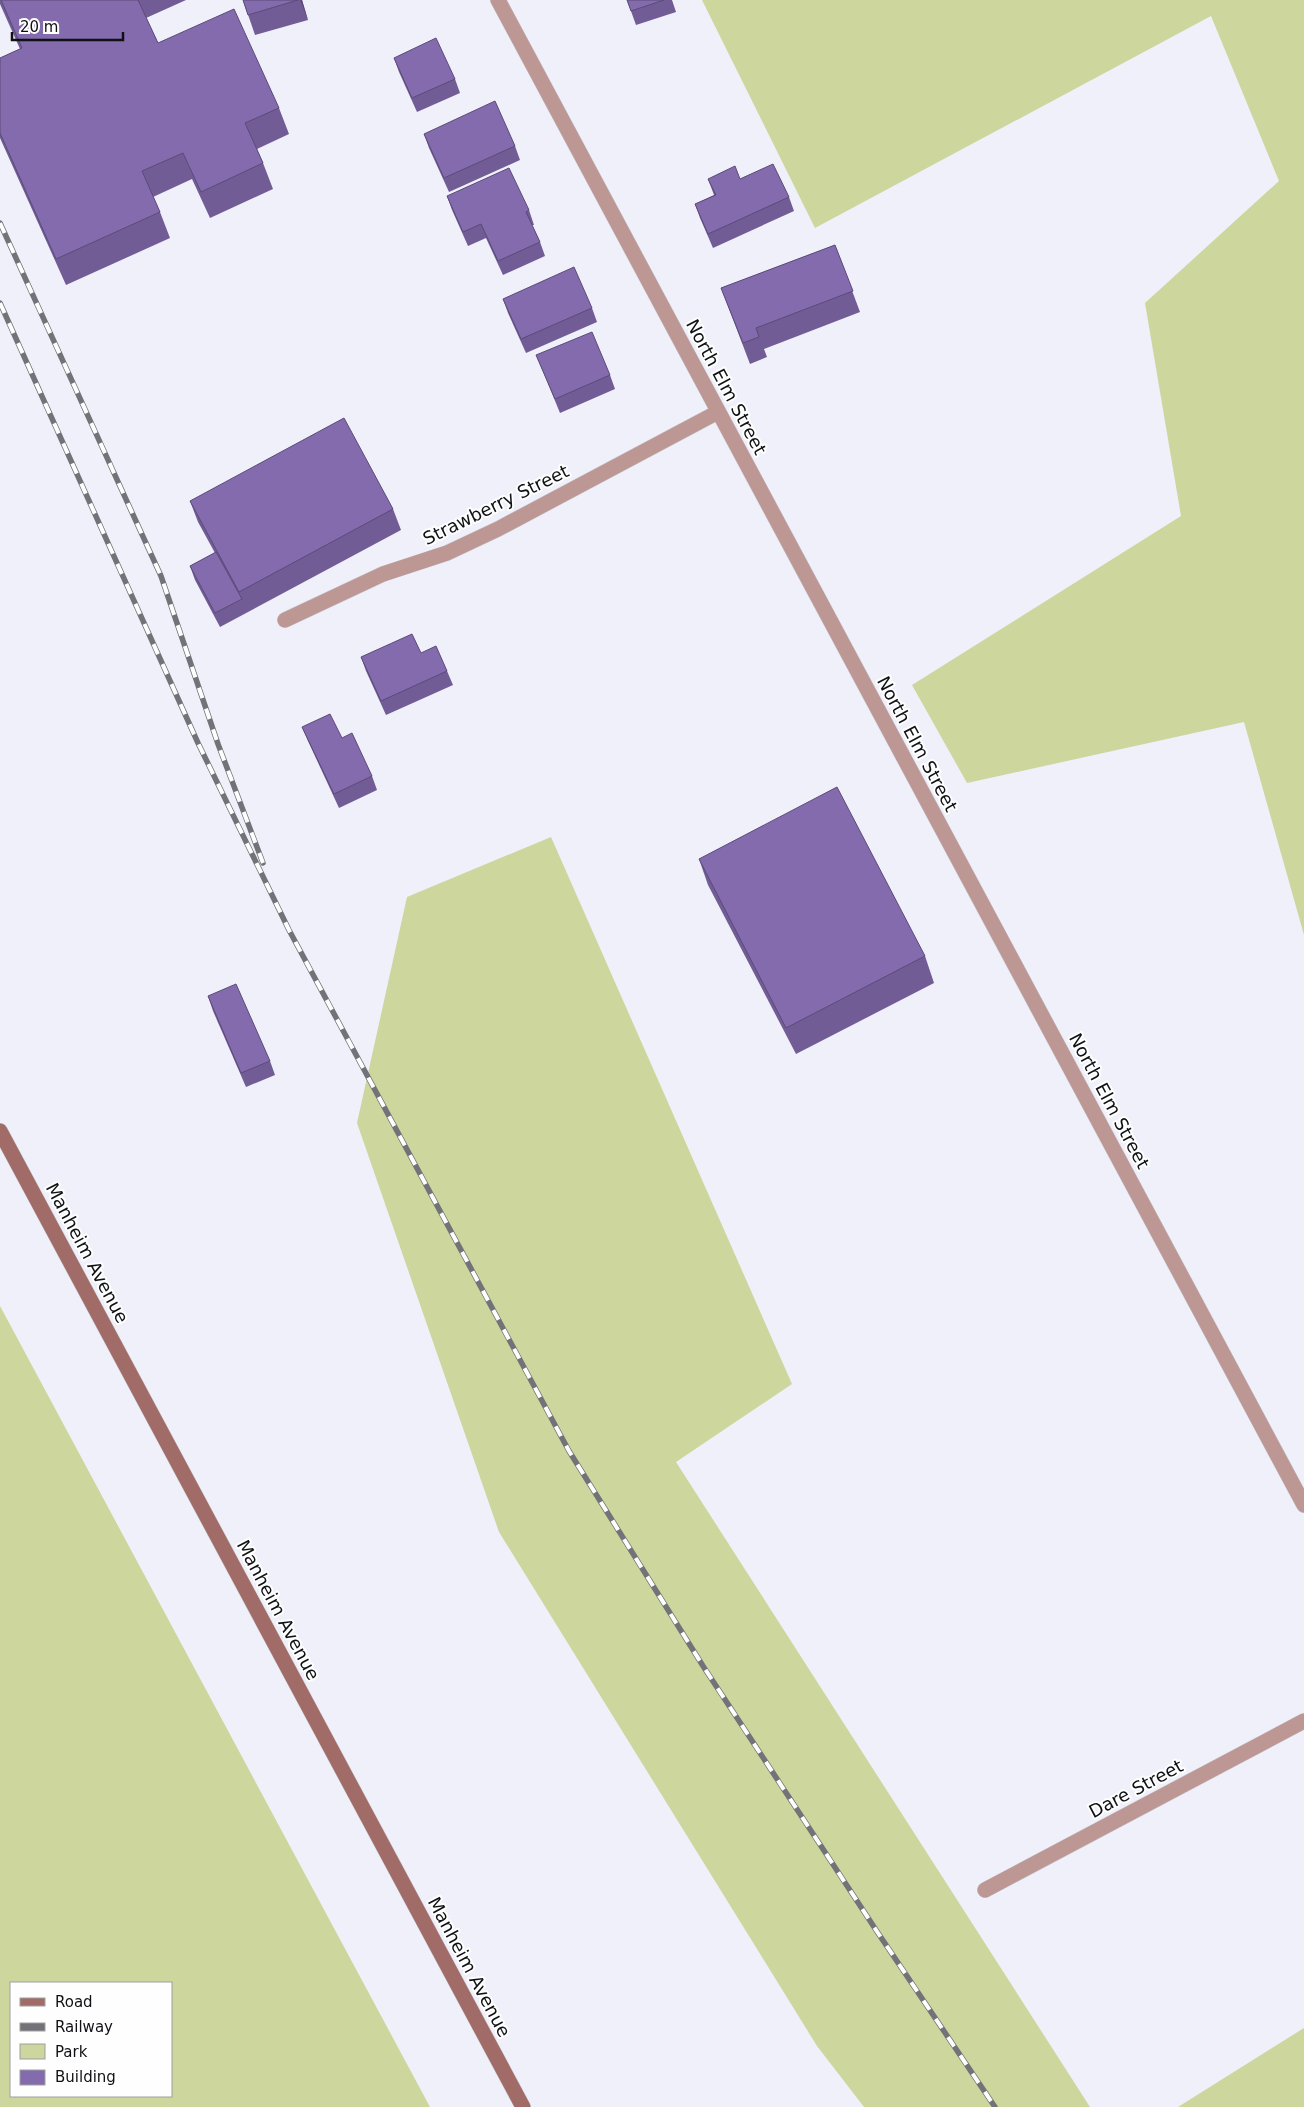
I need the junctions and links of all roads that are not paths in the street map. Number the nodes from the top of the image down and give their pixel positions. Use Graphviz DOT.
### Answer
graph roads {
  1 [pos="498,0"];
  2 [pos="718,412"];
  3 [pos="285,620"];
  4 [pos="0,1131"];
  5 [pos="1304,1505"];
  6 [pos="1304,1721"];
  7 [pos="985,1890"];
  8 [pos="523,2107"];
  1 -- 2 [label="street, North Elm Street"];
  2 -- 3 [label="street, Strawberry Street"];
  2 -- 5 [label="street, North Elm Street"];
  4 -- 8 [label="street, Manheim Avenue"];
  6 -- 7 [label="street, Dare Street"];
}
